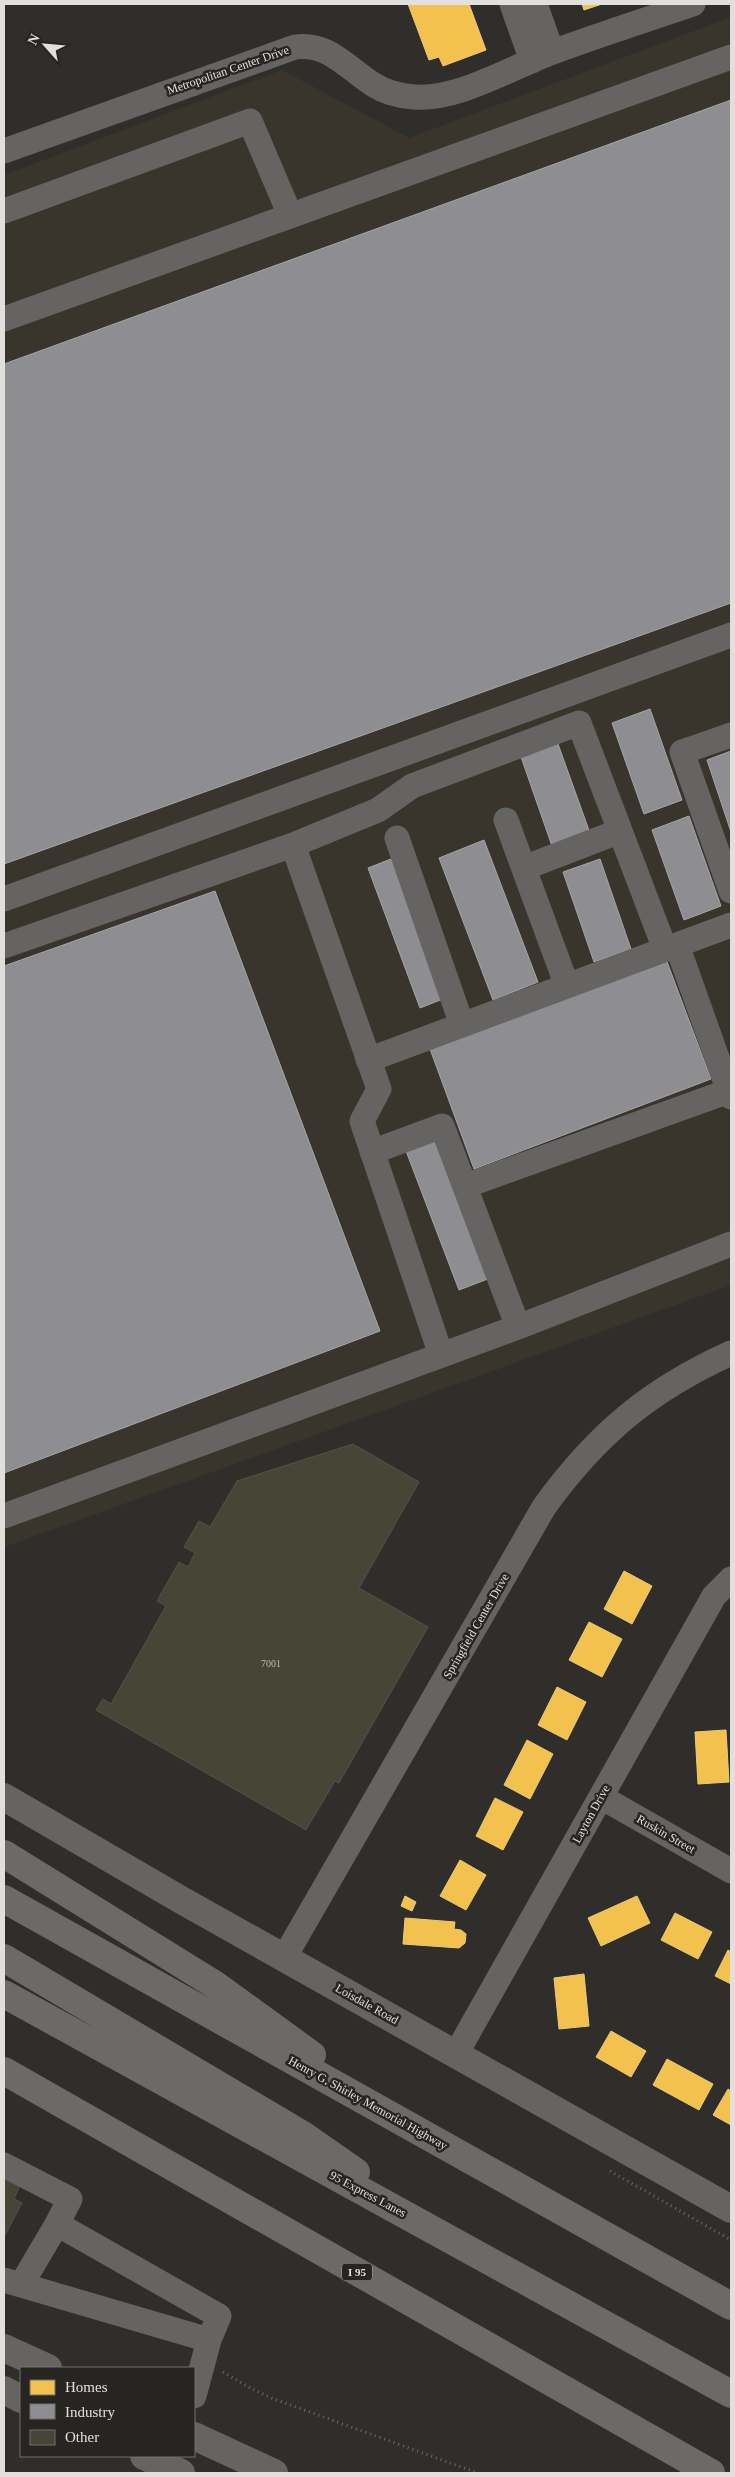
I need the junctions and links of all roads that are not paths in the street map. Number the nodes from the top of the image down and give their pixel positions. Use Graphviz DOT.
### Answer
graph roads {
  1 [pos="693,4"];
  2 [pos="522,5"];
  3 [pos="542,57"];
  4 [pos="731,57"];
  5 [pos="4,151"];
  6 [pos="4,211"];
  7 [pos="290,215"];
  8 [pos="4,319"];
  9 [pos="731,635"];
  10 [pos="731,735"];
  11 [pos="506,820"];
  12 [pos="620,831"];
  13 [pos="396,838"];
  14 [pos="293,844"];
  15 [pos="726,859"];
  16 [pos="524,868"];
  17 [pos="731,891"];
  18 [pos="4,899"];
  19 [pos="731,926"];
  20 [pos="4,946"];
  21 [pos="671,947"];
  22 [pos="567,986"];
  23 [pos="462,1025"];
  24 [pos="368,1060"];
  25 [pos="730,1094"];
  26 [pos="372,1152"];
  27 [pos="465,1186"];
  28 [pos="731,1244"];
  29 [pos="518,1327"];
  30 [pos="731,1353"];
  31 [pos="441,1355"];
  32 [pos="4,1516"];
  33 [pos="731,1579"];
  34 [pos="4,1797"];
  35 [pos="601,1797"];
  36 [pos="4,1854"];
  37 [pos="731,1871"];
  38 [pos="4,1899"];
  39 [pos="4,1958"];
  40 [pos="284,1958"];
  41 [pos="4,1994"];
  42 [pos="456,2054"];
  43 [pos="4,2071"];
  44 [pos="395,2118"];
  45 [pos="4,2165"];
  46 [pos="731,2209"];
  47 [pos="57,2224"];
  48 [pos="440,2233"];
  49 [pos="12,2283"];
  50 [pos="731,2306"];
  51 [pos="4,2348"];
  52 [pos="206,2350"];
  53 [pos="46,2367"];
  54 [pos="4,2390"];
  55 [pos="195,2392"];
  56 [pos="731,2394"];
  57 [pos="20,2398"];
  58 [pos="195,2436"];
  59 [pos="144,2462"];
  60 [pos="181,2473"];
  61 [pos="274,2473"];
  62 [pos="711,2473"];
  1 -- 3 [label="street, Metropolitan Center Drive"];
  2 -- 3 [label="street"];
  3 -- 5 [label="street, Metropolitan Center Drive"];
  4 -- 7 [label="street"];
  6 -- 7 [label="street"];
  7 -- 8 [label="street"];
  9 -- 18 [label="street"];
  10 -- 15 [label="street"];
  11 -- 16 [label="street"];
  12 -- 14 [label="street"];
  12 -- 16 [label="street"];
  12 -- 21 [label="street"];
  13 -- 23 [label="street"];
  14 -- 20 [label="street"];
  14 -- 24 [label="street"];
  15 -- 17 [label="street"];
  16 -- 22 [label="street"];
  19 -- 21 [label="street"];
  21 -- 22 [label="street"];
  21 -- 25 [label="street"];
  22 -- 23 [label="street"];
  23 -- 24 [label="street"];
  24 -- 26 [label="street"];
  25 -- 27 [label="street"];
  26 -- 27 [label="street"];
  26 -- 31 [label="street"];
  27 -- 29 [label="street"];
  28 -- 29 [label="street"];
  29 -- 31 [label="street"];
  30 -- 40 [label="street, Springfield Center Drive"];
  31 -- 32 [label="street"];
  33 -- 35 [label="street, Layton Drive"];
  34 -- 40 [label="main road, Loisdale Road"];
  35 -- 37 [label="street, Ruskin Street"];
  35 -- 42 [label="street, Layton Drive"];
  36 -- 44 [label="highway"];
  38 -- 44 [label="highway, Henry G. Shirley Memorial Highway"];
  39 -- 48 [label="highway"];
  40 -- 42 [label="main road, Loisdale Road"];
  41 -- 48 [label="highway, 95 Express Lanes"];
  42 -- 46 [label="main road, Loisdale Road"];
  43 -- 62 [label="highway, I 95"];
  44 -- 50 [label="highway, Henry G. Shirley Memorial Highway"];
  45 -- 47 [label="street"];
  47 -- 49 [label="street"];
  47 -- 52 [label="street"];
  48 -- 56 [label="highway, 95 Express Lanes"];
  49 -- 52 [label="street"];
  51 -- 53 [label="main road"];
  52 -- 55 [label="street"];
  54 -- 57 [label="main road"];
  58 -- 61 [label="main road"];
  59 -- 60 [label="main road"];
}
